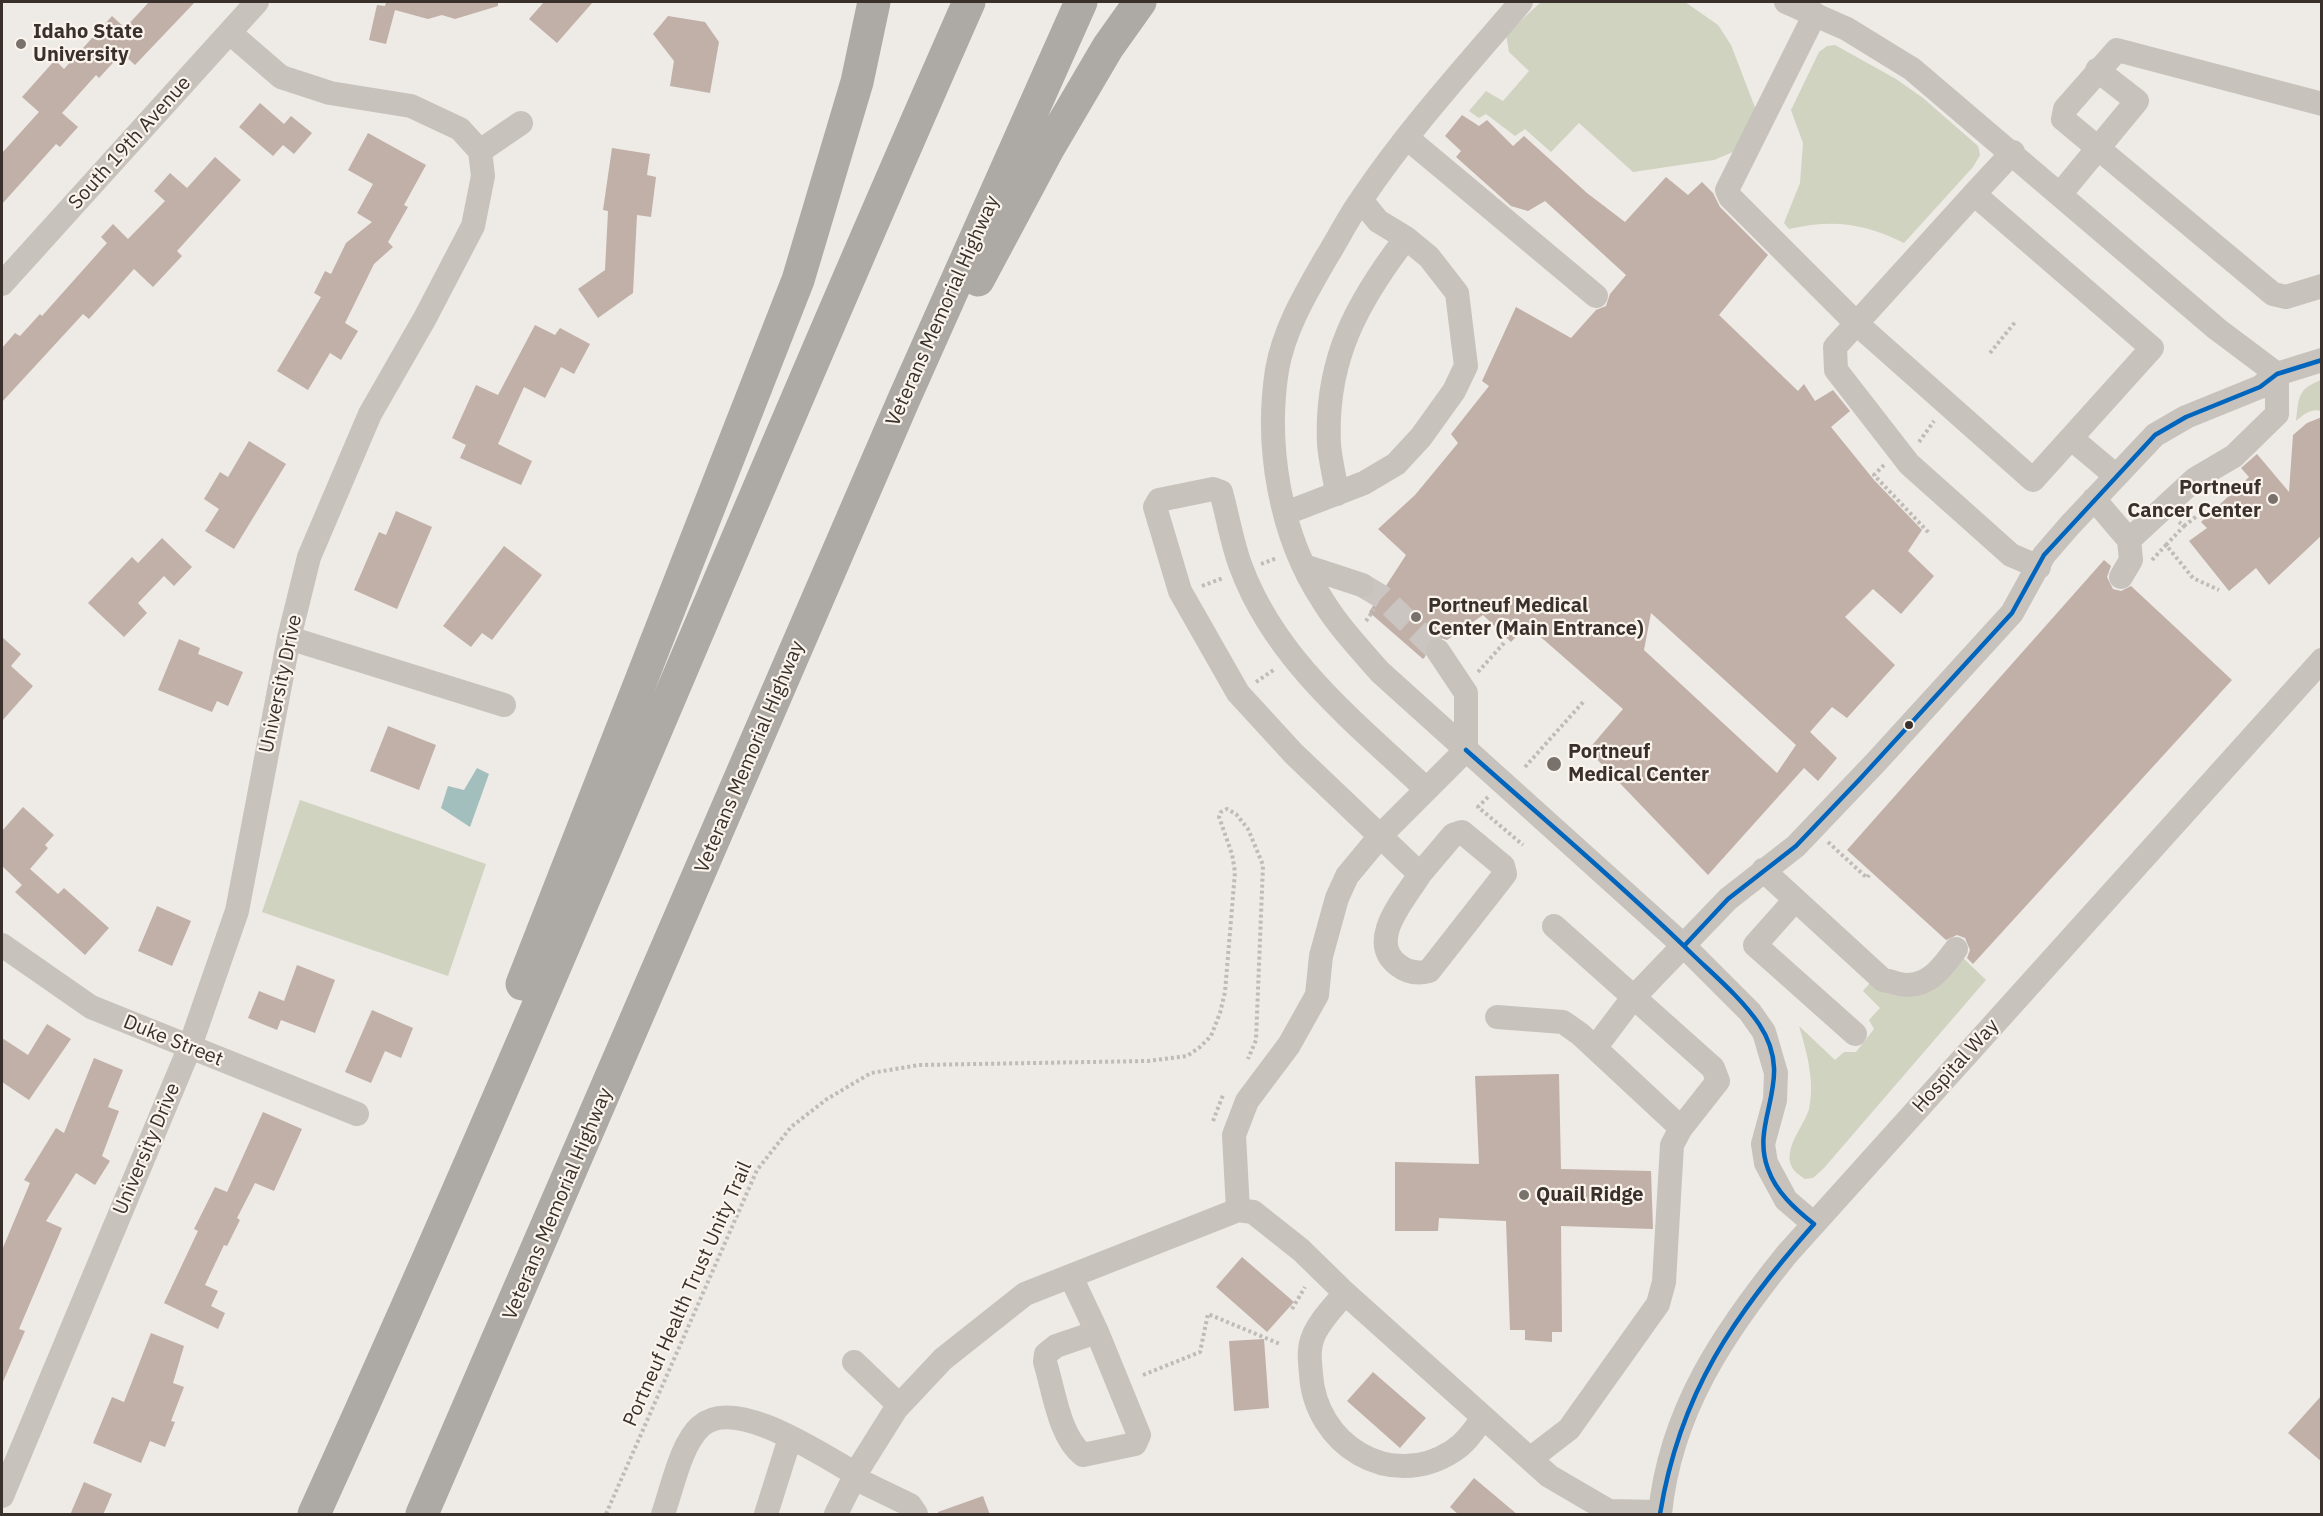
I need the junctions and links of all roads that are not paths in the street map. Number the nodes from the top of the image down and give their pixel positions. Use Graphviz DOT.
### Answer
graph roads {
  1 [pos="257,2"];
  2 [pos="874,2"];
  3 [pos="969,2"];
  4 [pos="1081,2"];
  5 [pos="1140,2"];
  6 [pos="1521,2"];
  7 [pos="1786,2"];
  8 [pos="1815,14"];
  9 [pos="230,33"];
  10 [pos="2097,70"];
  11 [pos="2322,104"];
  12 [pos="521,123"];
  13 [pos="1407,138"];
  14 [pos="2099,149"];
  15 [pos="480,151"];
  16 [pos="2013,152"];
  17 [pos="2061,193"];
  18 [pos="1974,194"];
  19 [pos="1361,200"];
  20 [pos="1406,238"];
  21 [pos="2,284"];
  22 [pos="2322,286"];
  23 [pos="1596,296"];
  24 [pos="1856,323"];
  25 [pos="2322,360"];
  26 [pos="2277,374"];
  27 [pos="904,399"];
  28 [pos="2072,439"];
  29 [pos="2116,476"];
  30 [pos="1337,494"];
  31 [pos="2094,499"];
  32 [pos="1286,513"];
  33 [pos="2129,540"];
  34 [pos="1304,566"];
  35 [pos="2039,567"];
  36 [pos="2121,577"];
  37 [pos="1362,585"];
  38 [pos="289,638"];
  39 [pos="1438,651"];
  40 [pos="2322,660"];
  41 [pos="504,705"];
  42 [pos="1466,750"];
  43 [pos="1426,789"];
  44 [pos="1381,835"];
  45 [pos="1763,870"];
  46 [pos="1420,874"];
  47 [pos="1800,904"];
  48 [pos="1554,926"];
  49 [pos="2,945"];
  50 [pos="1684,946"];
  51 [pos="1956,949"];
  52 [pos="1632,999"];
  53 [pos="1497,1017"];
  54 [pos="1855,1034"];
  55 [pos="1594,1048"];
  56 [pos="189,1049"];
  57 [pos="511,1067"];
  58 [pos="357,1114"];
  59 [pos="1681,1128"];
  60 [pos="1238,1210"];
  61 [pos="1815,1224"];
  62 [pos="1071,1276"];
  63 [pos="1345,1293"];
  64 [pos="1097,1332"];
  65 [pos="854,1362"];
  66 [pos="899,1406"];
  67 [pos="1483,1418"];
  68 [pos="790,1438"];
  69 [pos="1530,1459"];
  70 [pos="855,1476"];
  71 [pos="2,1496"];
  72 [pos="1660,1513"];
  73 [pos="314,1515"];
  74 [pos="422,1515"];
  75 [pos="663,1515"];
  76 [pos="766,1515"];
  77 [pos="836,1515"];
  78 [pos="916,1515"];
  1 -- 9 [label="street, South 19th Avenue"];
  2 -- 57 [label="highway"];
  3 -- 57 [label="highway"];
  4 -- 27 [label="highway, Veterans Memorial Highway"];
  5 -- 27 [label="highway"];
  6 -- 13 [label="street"];
  7 -- 8 [label="street"];
  8 -- 16 [label="street"];
  8 -- 24 [label="street"];
  9 -- 15 [label="street"];
  9 -- 21 [label="street, South 19th Avenue"];
  10 -- 11 [label="street"];
  10 -- 14 [label="street"];
  10 -- 14 [label="street"];
  12 -- 15 [label="street"];
  13 -- 19 [label="street"];
  13 -- 23 [label="street"];
  14 -- 17 [label="street"];
  14 -- 22 [label="street"];
  15 -- 38 [label="street, University Drive"];
  16 -- 17 [label="street"];
  16 -- 18 [label="street"];
  17 -- 26 [label="street"];
  18 -- 24 [label="street"];
  18 -- 28 [label="street"];
  19 -- 20 [label="street"];
  19 -- 32 [label="street"];
  20 -- 30 [label="street"];
  20 -- 30 [label="street"];
  24 -- 28 [label="street"];
  24 -- 35 [label="street"];
  25 -- 26 [label="street"];
  26 -- 29 [label="street"];
  26 -- 33 [label="street"];
  27 -- 74 [label="highway, Veterans Memorial Highway"];
  28 -- 29 [label="street"];
  29 -- 31 [label="street"];
  30 -- 32 [label="street"];
  31 -- 33 [label="street"];
  31 -- 35 [label="street"];
  32 -- 34 [label="street"];
  33 -- 36 [label="street"];
  34 -- 37 [label="street"];
  34 -- 42 [label="street"];
  35 -- 45 [label="street"];
  38 -- 41 [label="street"];
  38 -- 56 [label="street, University Drive"];
  39 -- 42 [label="street"];
  40 -- 61 [label="street, Hospital Way"];
  42 -- 43 [label="street"];
  42 -- 50 [label="street"];
  43 -- 44 [label="street"];
  43 -- 44 [label="street"];
  44 -- 46 [label="street"];
  44 -- 60 [label="street"];
  45 -- 47 [label="street"];
  45 -- 50 [label="street"];
  46 -- 46 [label="street"];
  47 -- 51 [label="street"];
  47 -- 54 [label="street"];
  48 -- 52 [label="street"];
  49 -- 56 [label="street, Duke Street"];
  50 -- 52 [label="street"];
  50 -- 61 [label="street"];
  52 -- 55 [label="street"];
  52 -- 59 [label="street"];
  53 -- 55 [label="street"];
  55 -- 59 [label="street"];
  56 -- 58 [label="street, Duke Street"];
  56 -- 71 [label="street, University Drive"];
  57 -- 73 [label="highway"];
  59 -- 69 [label="street"];
  60 -- 62 [label="street"];
  60 -- 63 [label="street"];
  61 -- 72 [label="street, Hospital Way"];
  62 -- 64 [label="street"];
  62 -- 66 [label="street"];
  63 -- 67 [label="street"];
  63 -- 67 [label="street"];
  64 -- 64 [label="street"];
  65 -- 66 [label="street"];
  66 -- 70 [label="street"];
  67 -- 69 [label="street"];
  68 -- 70 [label="street"];
  68 -- 75 [label="street"];
  68 -- 76 [label="street"];
  69 -- 72 [label="street"];
  70 -- 77 [label="street"];
  70 -- 78 [label="street"];
}
